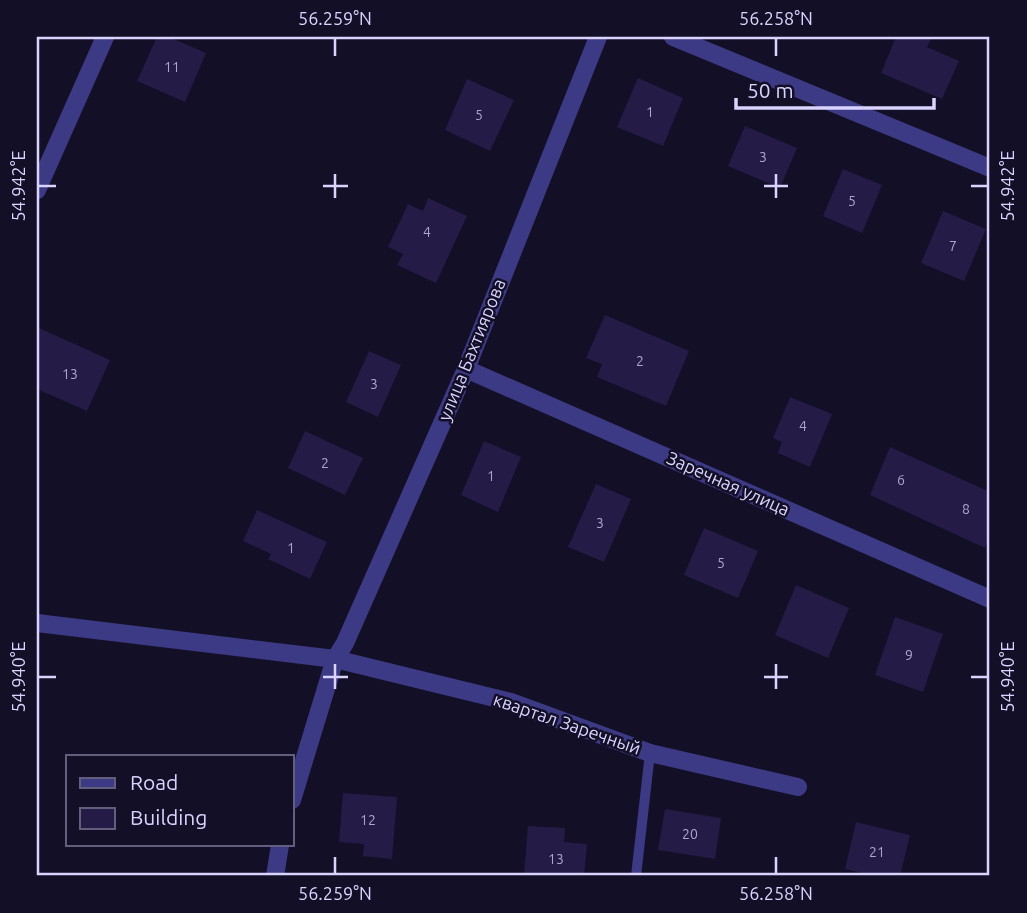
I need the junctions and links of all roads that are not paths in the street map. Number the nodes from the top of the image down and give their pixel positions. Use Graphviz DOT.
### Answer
graph roads {
  1 [pos="105,37"];
  2 [pos="598,37"];
  3 [pos="673,37"];
  4 [pos="990,167"];
  5 [pos="37,190"];
  6 [pos="466,369"];
  7 [pos="990,599"];
  8 [pos="37,623"];
  9 [pos="335,659"];
  10 [pos="650,753"];
  11 [pos="798,787"];
  12 [pos="294,793"];
  13 [pos="280,846"];
  14 [pos="275,876"];
  15 [pos="636,876"];
  1 -- 5 [label="street"];
  2 -- 6 [label="street, улица Бахтиярова"];
  3 -- 4 [label="street"];
  6 -- 7 [label="street, Заречная улица"];
  6 -- 9 [label="street, улица Бахтиярова"];
  8 -- 9 [label="street, квартал Заречный"];
  9 -- 10 [label="street, квартал Заречный"];
  9 -- 12 [label="street"];
  10 -- 11 [label="street, квартал Заречный"];
  10 -- 15 [label="lane"];
  13 -- 14 [label="street"];
}
